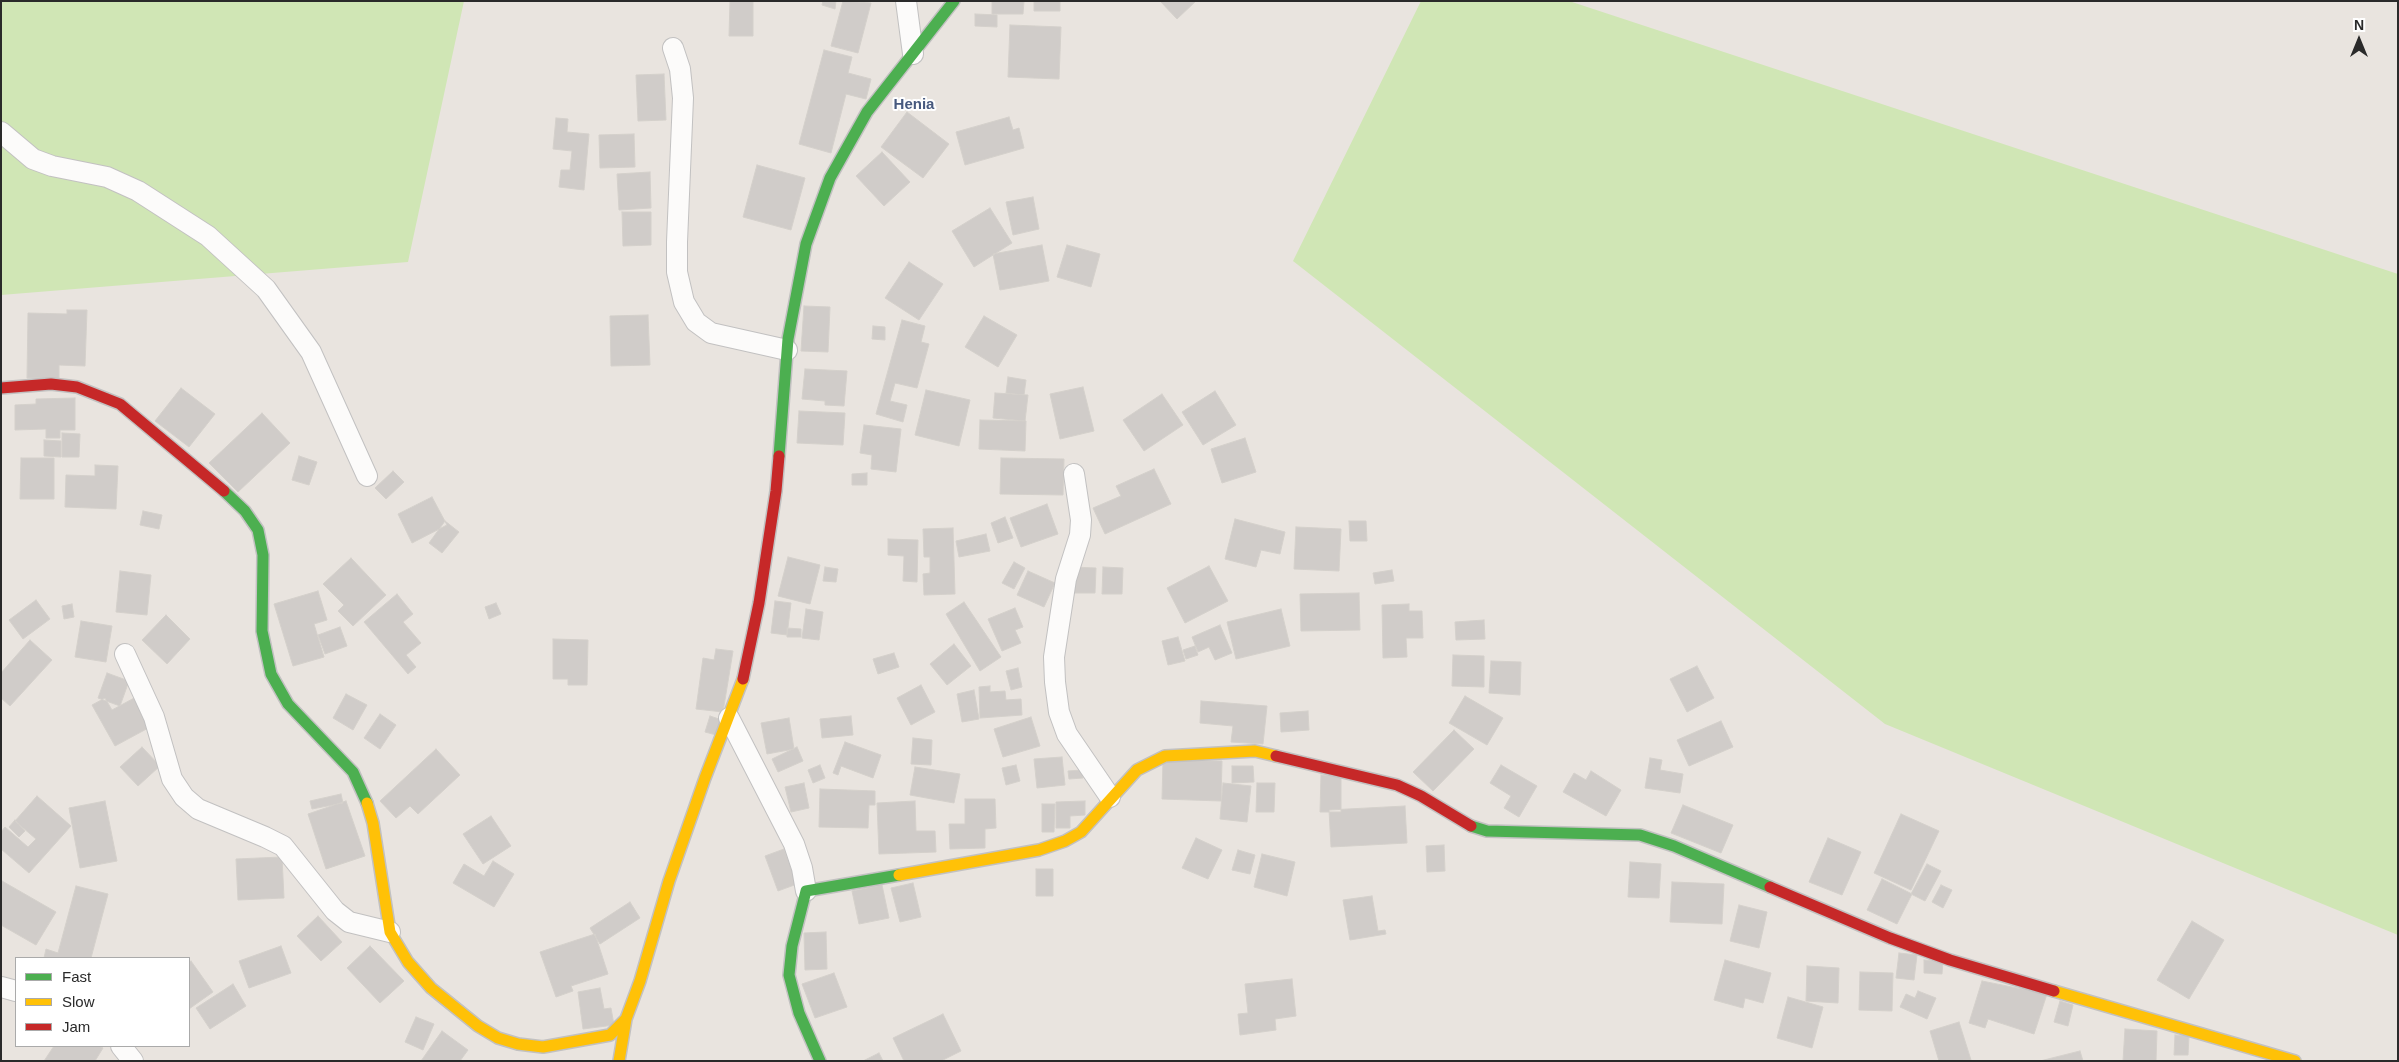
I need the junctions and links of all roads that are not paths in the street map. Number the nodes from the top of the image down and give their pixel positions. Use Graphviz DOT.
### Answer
graph roads {
  1 [pos="906,1"];
  2 [pos="954,1"];
  3 [pos="672,48"];
  4 [pos="913,54"];
  5 [pos="1,132"];
  6 [pos="788,350"];
  7 [pos="1,388"];
  8 [pos="1074,474"];
  9 [pos="366,476"];
  10 [pos="124,654"];
  11 [pos="729,718"];
  12 [pos="1110,798"];
  13 [pos="806,891"];
  14 [pos="390,932"];
  15 [pos="1,987"];
  16 [pos="15,991"];
  17 [pos="626,1019"];
  18 [pos="123,1047"];
  19 [pos="133,1061"];
  20 [pos="619,1061"];
  21 [pos="820,1061"];
  22 [pos="2295,1061"];
  1 -- 4 [label="street"];
  2 -- 4 [label="street"];
  3 -- 6 [label="street"];
  4 -- 6 [label="street"];
  5 -- 9 [label="street"];
  6 -- 11 [label="street"];
  7 -- 14 [label="street"];
  8 -- 12 [label="street"];
  10 -- 14 [label="street"];
  11 -- 13 [label="street"];
  11 -- 17 [label="street"];
  12 -- 13 [label="street"];
  12 -- 22 [label="street"];
  13 -- 21 [label="street"];
  14 -- 17 [label="street"];
  15 -- 16 [label="street"];
  17 -- 20 [label="street"];
  18 -- 19 [label="street"];
}
